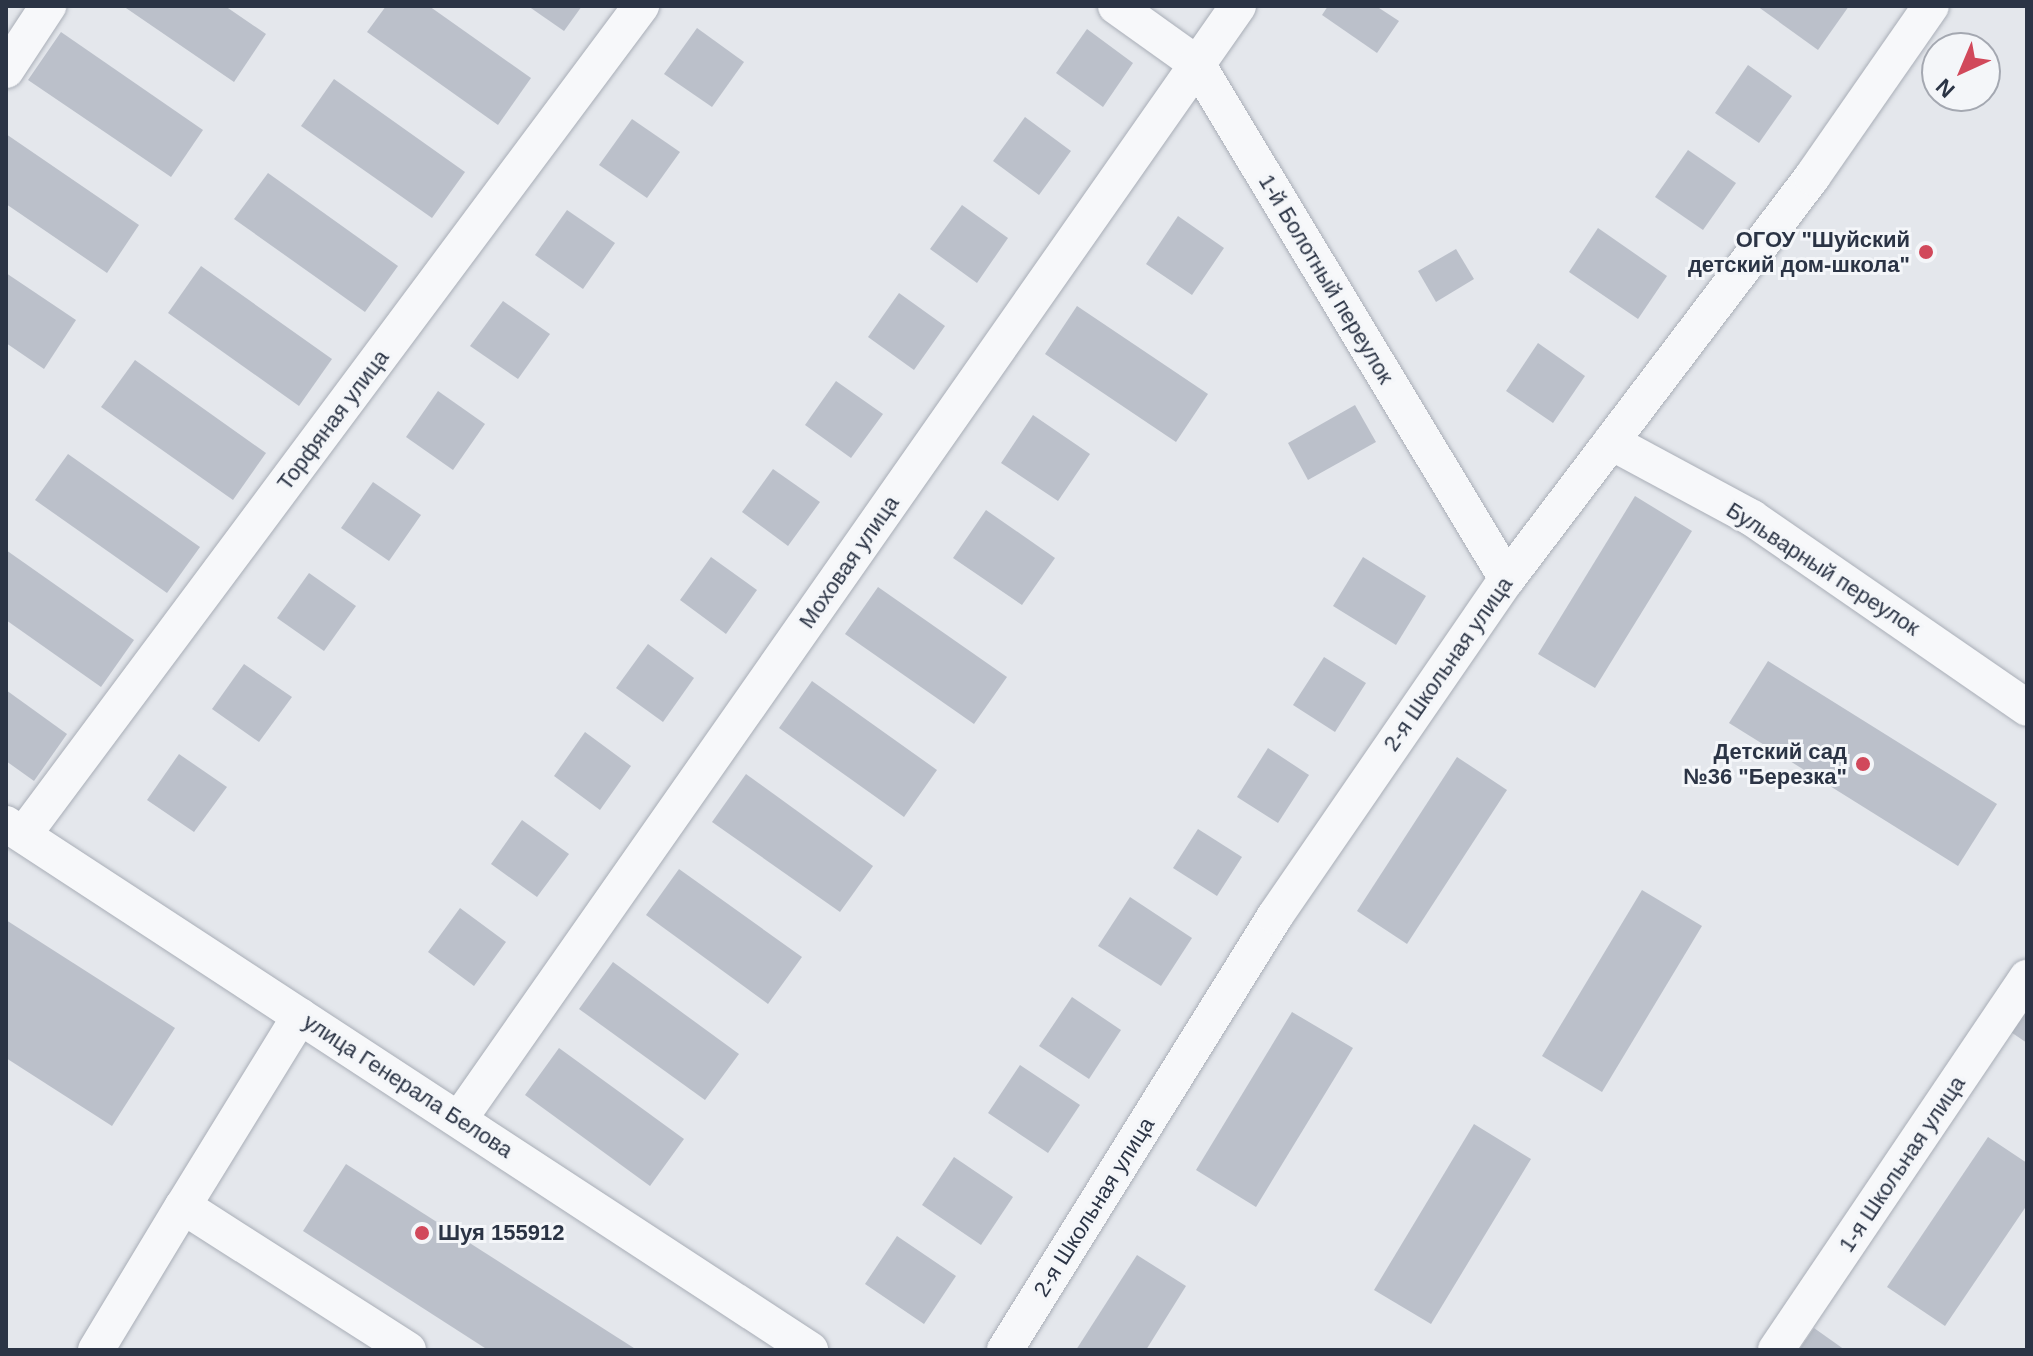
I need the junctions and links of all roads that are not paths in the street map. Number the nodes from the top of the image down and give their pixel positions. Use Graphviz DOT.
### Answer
graph roads {
  1 [pos="48,6"];
  2 [pos="641,6"];
  3 [pos="1116,6"];
  4 [pos="1238,6"];
  5 [pos="1931,6"];
  6 [pos="1197,64"];
  7 [pos="6,70"];
  8 [pos="1611,442"];
  9 [pos="1507,579"];
  10 [pos="2027,708"];
  11 [pos="15,829"];
  12 [pos="2027,978"];
  13 [pos="300,1016"];
  14 [pos="460,1118"];
  15 [pos="183,1206"];
  16 [pos="96,1350"];
  17 [pos="408,1350"];
  18 [pos="810,1350"];
  19 [pos="1005,1350"];
  20 [pos="1776,1350"];
  1 -- 7 [label="street"];
  2 -- 11 [label="street, Торфяная улица"];
  3 -- 6 [label="street, 1-й Болотный переулок"];
  4 -- 6 [label="street, Моховая улица"];
  5 -- 8 [label="street, 2-я Школьная улица"];
  6 -- 9 [label="street, 1-й Болотный переулок"];
  6 -- 14 [label="street, Моховая улица"];
  8 -- 9 [label="street, 2-я Школьная улица"];
  8 -- 10 [label="street, Бульварный переулок"];
  9 -- 19 [label="street, 2-я Школьная улица"];
  11 -- 13 [label="street, улица Генерала Белова"];
  12 -- 20 [label="street, 1-я Школьная улица"];
  13 -- 14 [label="street, улица Генерала Белова"];
  13 -- 15 [label="street"];
  14 -- 18 [label="street, улица Генерала Белова"];
  15 -- 16 [label="street"];
  15 -- 17 [label="street"];
}
